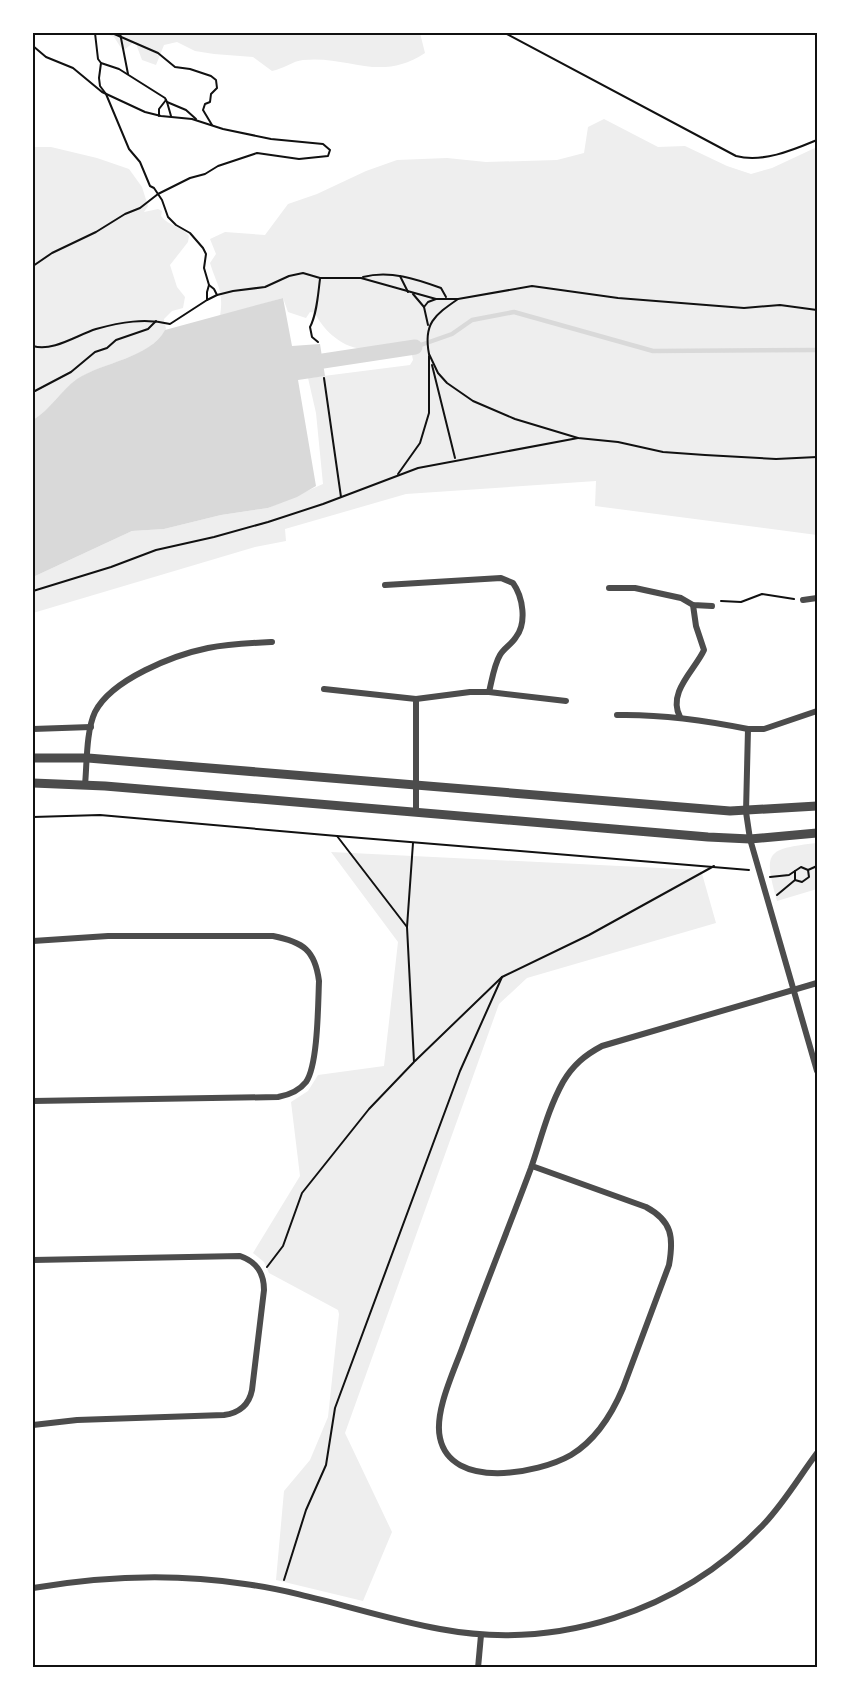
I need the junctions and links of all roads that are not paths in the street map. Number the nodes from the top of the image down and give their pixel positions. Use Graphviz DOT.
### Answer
graph roads {
  1 [pos="385,585"];
  2 [pos="609,588"];
  3 [pos="817,598"];
  4 [pos="803,600"];
  5 [pos="693,605"];
  6 [pos="712,606"];
  7 [pos="272,642"];
  8 [pos="324,689"];
  9 [pos="489,692"];
  10 [pos="416,699"];
  11 [pos="566,701"];
  12 [pos="817,711"];
  13 [pos="617,715"];
  14 [pos="680,717"];
  15 [pos="91,727"];
  16 [pos="33,729"];
  17 [pos="748,729"];
  18 [pos="33,758"];
  19 [pos="88,758"];
  20 [pos="33,783"];
  21 [pos="85,784"];
  22 [pos="417,785"];
  23 [pos="817,806"];
  24 [pos="416,812"];
  25 [pos="746,812"];
  26 [pos="817,832"];
  27 [pos="750,839"];
  28 [pos="33,941"];
  29 [pos="817,983"];
  30 [pos="794,990"];
  31 [pos="817,1071"];
  32 [pos="33,1101"];
  33 [pos="532,1166"];
  34 [pos="33,1260"];
  35 [pos="33,1425"];
  36 [pos="817,1453"];
  37 [pos="33,1588"];
  38 [pos="481,1635"];
  39 [pos="478,1668"];
  1 -- 9 [label="street"];
  2 -- 5 [label="street"];
  3 -- 4 [label="street"];
  5 -- 6 [label="street"];
  5 -- 14 [label="street"];
  7 -- 15 [label="street"];
  8 -- 10 [label="street"];
  9 -- 10 [label="street"];
  9 -- 11 [label="street"];
  10 -- 22 [label="street"];
  12 -- 17 [label="street"];
  13 -- 14 [label="street"];
  14 -- 17 [label="street"];
  15 -- 16 [label="street"];
  15 -- 19 [label="street"];
  17 -- 25 [label="street"];
  18 -- 19 [label="street"];
  19 -- 21 [label="street"];
  19 -- 22 [label="street"];
  20 -- 21 [label="street"];
  21 -- 24 [label="street"];
  22 -- 24 [label="street"];
  22 -- 25 [label="street"];
  23 -- 25 [label="street"];
  24 -- 27 [label="street"];
  25 -- 27 [label="street"];
  26 -- 27 [label="street"];
  27 -- 30 [label="street"];
  28 -- 32 [label="street"];
  29 -- 30 [label="street"];
  30 -- 31 [label="street"];
  30 -- 33 [label="street"];
  33 -- 33 [label="street"];
  34 -- 35 [label="street"];
  36 -- 38 [label="street"];
  37 -- 38 [label="street"];
  38 -- 39 [label="street"];
}
